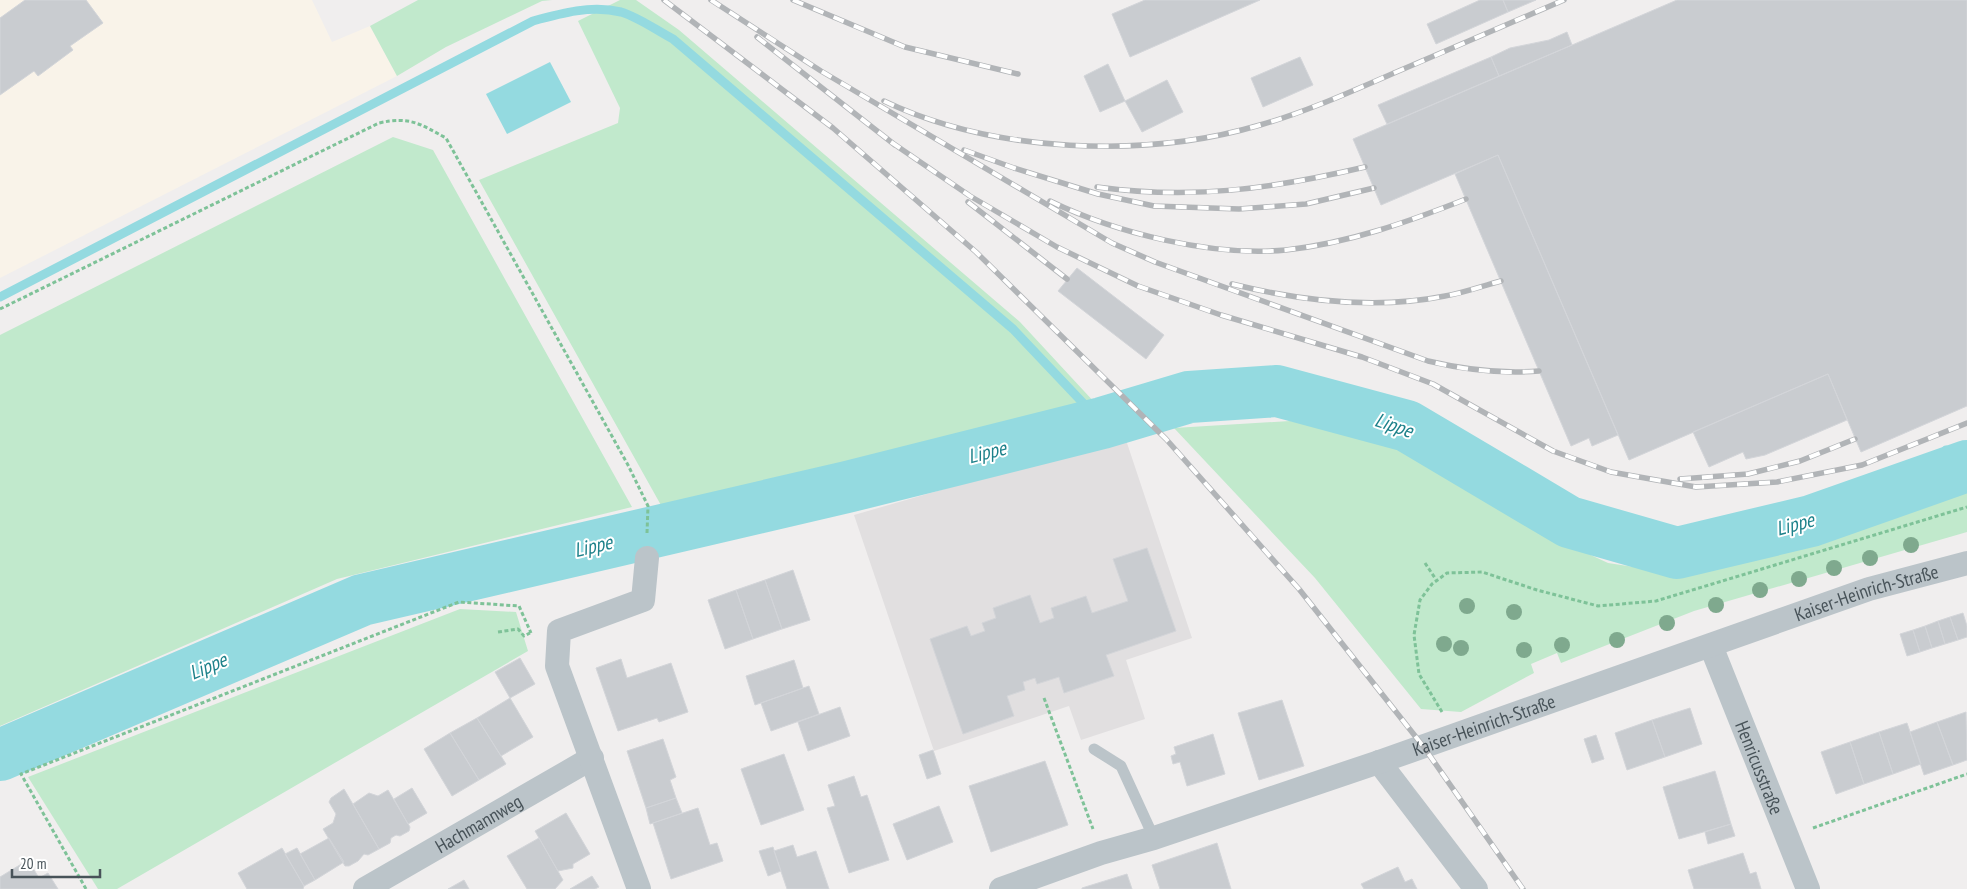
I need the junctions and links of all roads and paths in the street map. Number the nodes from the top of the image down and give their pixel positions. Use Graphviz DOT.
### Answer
graph roads {
  1 [pos="0,309"];
  2 [pos="1967,508"];
  3 [pos="646,558"];
  4 [pos="1425,563"];
  5 [pos="1967,563"];
  6 [pos="1437,581"];
  7 [pos="559,631"];
  8 [pos="498,632"];
  9 [pos="530,633"];
  10 [pos="1711,646"];
  11 [pos="1044,698"];
  12 [pos="1456,735"];
  13 [pos="1094,750"];
  14 [pos="592,758"];
  15 [pos="1379,762"];
  16 [pos="1967,774"];
  17 [pos="1786,837"];
  18 [pos="1154,838"];
  19 [pos="1102,853"];
  20 [pos="86,889"];
  21 [pos="365,889"];
  22 [pos="639,889"];
  23 [pos="1001,889"];
  24 [pos="1476,889"];
  25 [pos="1808,889"];
  1 -- 3 [label="path"];
  2 -- 6 [label="path"];
  3 -- 7 [label="street"];
  4 -- 6 [label="path"];
  5 -- 10 [label="street, Kaiser-Heinrich-Straße"];
  6 -- 12 [label="path"];
  7 -- 9 [label="path"];
  7 -- 14 [label="street"];
  8 -- 9 [label="path"];
  9 -- 20 [label="path"];
  10 -- 12 [label="street, Kaiser-Heinrich-Straße"];
  10 -- 17 [label="street, Henricusstraße"];
  11 -- 19 [label="path"];
  12 -- 15 [label="street, Kaiser-Heinrich-Straße"];
  13 -- 18 [label="lane"];
  14 -- 21 [label="street, Hachmannweg"];
  14 -- 22 [label="street"];
  15 -- 18 [label="street, Kaiser-Heinrich-Straße"];
  15 -- 24 [label="street"];
  16 -- 17 [label="path"];
  17 -- 25 [label="street, Henricusstraße"];
  18 -- 19 [label="street, Kaiser-Heinrich-Straße"];
  19 -- 23 [label="street, Kaiser-Heinrich-Straße"];
}
